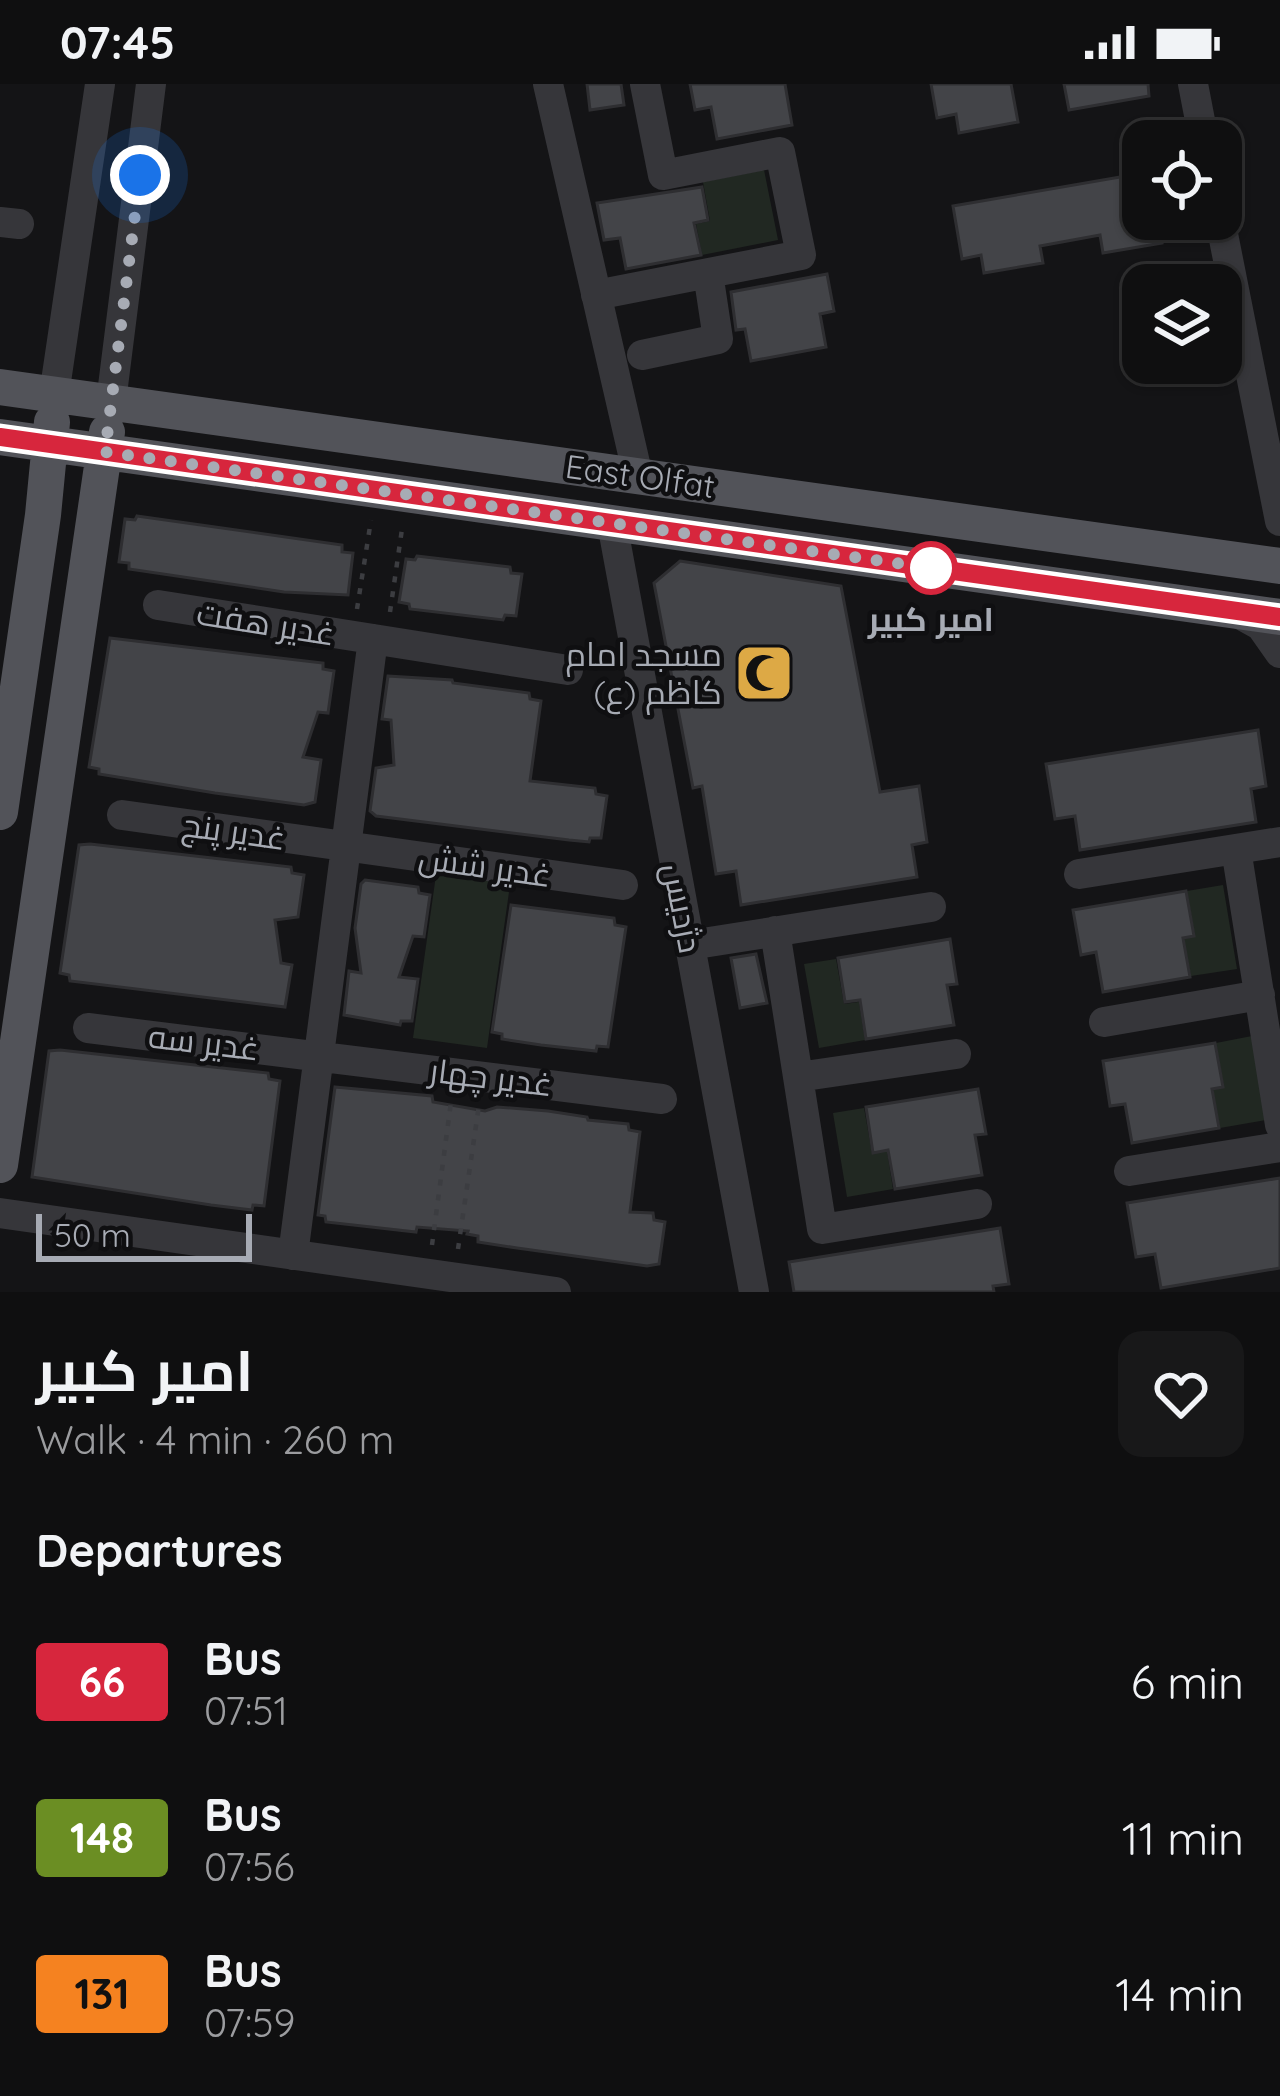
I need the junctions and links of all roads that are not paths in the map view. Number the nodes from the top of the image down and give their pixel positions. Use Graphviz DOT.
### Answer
graph roads {
  1 [pos="100,84"];
  2 [pos="151,84"];
  3 [pos="548,84"];
  4 [pos="645,84"];
  5 [pos="1193,84"];
  6 [pos="1200,120"];
  7 [pos="1226,240"];
  8 [pos="708,273"];
  9 [pos="596,295"];
  10 [pos="642,355"];
  11 [pos="0,387"];
  12 [pos="55,394"];
  13 [pos="1268,397"];
  14 [pos="111,402"];
  15 [pos="0,437"];
  16 [pos="49,445"];
  17 [pos="105,452"];
  18 [pos="638,476"];
  19 [pos="1280,521"];
  20 [pos="612,524"];
  21 [pos="1280,566"];
  22 [pos="158,605"];
  23 [pos="1234,611"];
  24 [pos="1280,617"];
  25 [pos="370,639"];
  26 [pos="1280,653"];
  27 [pos="568,670"];
  28 [pos="0,812"];
  29 [pos="122,815"];
  30 [pos="1280,842"];
  31 [pos="346,846"];
  32 [pos="1237,849"];
  33 [pos="1079,874"];
  34 [pos="623,885"];
  35 [pos="931,907"];
  36 [pos="775,932"];
  37 [pos="690,945"];
  38 [pos="1259,995"];
  39 [pos="1104,1022"];
  40 [pos="88,1028"];
  41 [pos="956,1054"];
  42 [pos="320,1055"];
  43 [pos="798,1077"];
  44 [pos="662,1100"];
  45 [pos="1280,1125"];
  46 [pos="1280,1147"];
  47 [pos="0,1165"];
  48 [pos="1129,1171"];
  49 [pos="977,1204"];
  50 [pos="0,1214"];
  51 [pos="293,1255"];
  52 [pos="556,1292"];
  53 [pos="754,1292"];
  1 -- 12 [label="street"];
  2 -- 14 [label="street"];
  3 -- 9 [label="street"];
  4 -- 8 [label="street"];
  5 -- 6 [label="street"];
  7 -- 13 [label="street"];
  8 -- 9 [label="street"];
  8 -- 10 [label="street"];
  9 -- 18 [label="street"];
  11 -- 12 [label="main road, East Olfat"];
  12 -- 14 [label="main road, East Olfat"];
  12 -- 16 [label="main road"];
  13 -- 19 [label="street"];
  14 -- 17 [label="main road"];
  14 -- 18 [label="main road, East Olfat"];
  15 -- 16 [label="main road, East Olfat"];
  16 -- 17 [label="main road, East Olfat"];
  16 -- 28 [label="main road"];
  17 -- 20 [label="main road, East Olfat"];
  17 -- 47 [label="main road"];
  18 -- 21 [label="main road, East Olfat"];
  20 -- 23 [label="main road, East Olfat"];
  20 -- 37 [label="street, دژدیس"];
  22 -- 25 [label="street, غدیر هفت"];
  23 -- 24 [label="main road, East Olfat"];
  23 -- 26 [label="street"];
  25 -- 27 [label="street, غدیر هفت"];
  25 -- 31 [label="street"];
  29 -- 31 [label="street, غدیر پنج"];
  30 -- 32 [label="street"];
  31 -- 34 [label="street, غدیر شش"];
  31 -- 42 [label="street"];
  32 -- 33 [label="street"];
  32 -- 38 [label="street"];
  35 -- 36 [label="street"];
  36 -- 37 [label="street"];
  36 -- 43 [label="street"];
  37 -- 53 [label="street, دژدیس"];
  38 -- 39 [label="street"];
  38 -- 45 [label="street"];
  40 -- 42 [label="street, غدیر سه"];
  41 -- 43 [label="street"];
  42 -- 44 [label="street, غدیر چهار"];
  42 -- 51 [label="street"];
  43 -- 49 [label="street"];
  46 -- 48 [label="street"];
  50 -- 51 [label="street"];
  51 -- 52 [label="street"];
}
